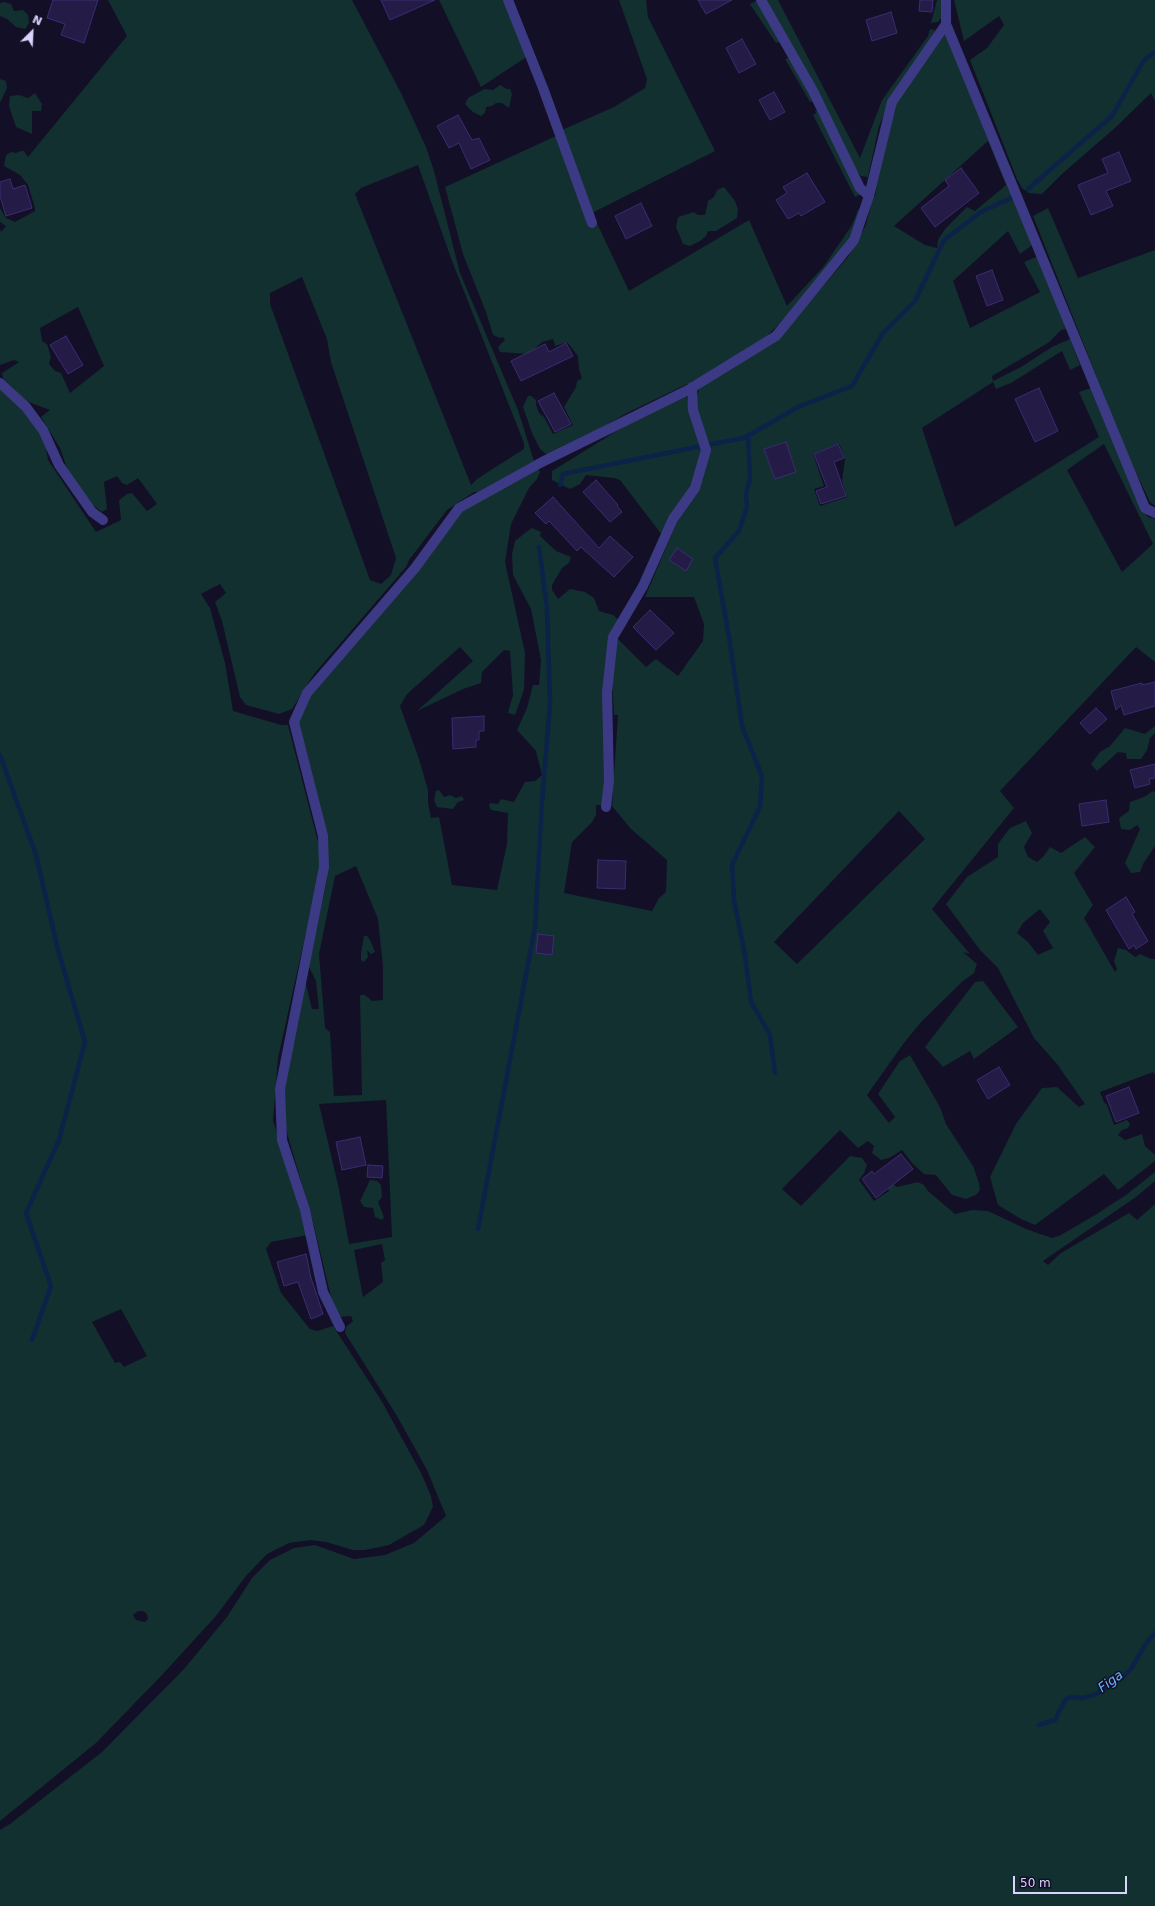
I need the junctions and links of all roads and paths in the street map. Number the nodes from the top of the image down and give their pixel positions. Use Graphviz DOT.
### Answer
graph roads {
  1 [pos="508,0"];
  2 [pos="761,0"];
  3 [pos="946,0"];
  4 [pos="946,24"];
  5 [pos="869,196"];
  6 [pos="592,223"];
  7 [pos="0,383"];
  8 [pos="692,387"];
  9 [pos="1155,513"];
  10 [pos="104,520"];
  11 [pos="606,807"];
  12 [pos="340,1327"];
  1 -- 6 [label="street"];
  2 -- 5 [label="street"];
  3 -- 4 [label="street"];
  4 -- 5 [label="street"];
  4 -- 9 [label="street"];
  5 -- 8 [label="street"];
  7 -- 10 [label="street"];
  8 -- 11 [label="street"];
  8 -- 12 [label="street"];
}
